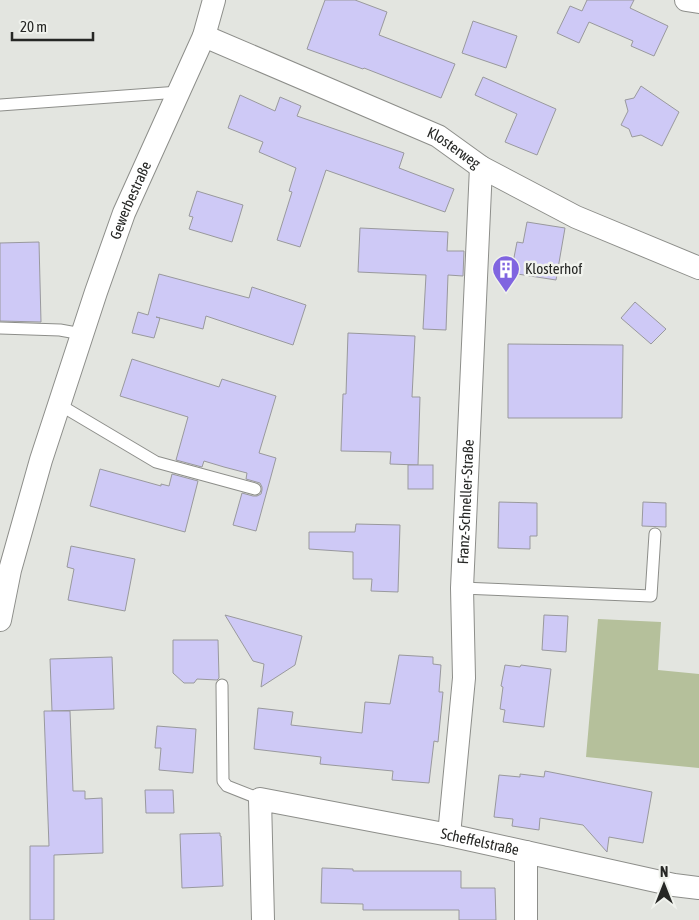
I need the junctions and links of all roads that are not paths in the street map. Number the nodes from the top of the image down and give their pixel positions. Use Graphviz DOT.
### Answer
graph roads {
  1 [pos="214,0"];
  2 [pos="686,0"];
  3 [pos="699,2"];
  4 [pos="204,36"];
  5 [pos="178,92"];
  6 [pos="0,105"];
  7 [pos="481,167"];
  8 [pos="699,268"];
  9 [pos="0,328"];
  10 [pos="82,334"];
  11 [pos="60,405"];
  12 [pos="255,489"];
  13 [pos="655,534"];
  14 [pos="462,588"];
  15 [pos="0,620"];
  16 [pos="222,685"];
  17 [pos="260,799"];
  18 [pos="449,835"];
  19 [pos="526,852"];
  20 [pos="699,888"];
  21 [pos="263,920"];
  22 [pos="526,920"];
  1 -- 4 [label="street, Gewerbestraße"];
  2 -- 3 [label="street"];
  4 -- 5 [label="street, Gewerbestraße"];
  4 -- 7 [label="street, Klosterweg"];
  5 -- 6 [label="lane"];
  5 -- 10 [label="street, Gewerbestraße"];
  7 -- 8 [label="street, Klosterweg"];
  7 -- 14 [label="street, Franz-Schneller-Straße"];
  9 -- 10 [label="lane"];
  10 -- 11 [label="street, Gewerbestraße"];
  11 -- 12 [label="lane"];
  11 -- 15 [label="street, Gewerbestraße"];
  13 -- 14 [label="lane"];
  14 -- 18 [label="street, Franz-Schneller-Straße"];
  16 -- 17 [label="lane, Scheffelstraße"];
  17 -- 18 [label="street, Scheffelstraße"];
  17 -- 21 [label="street"];
  18 -- 19 [label="street, Scheffelstraße"];
  19 -- 20 [label="street, Scheffelstraße"];
  19 -- 22 [label="street"];
}
